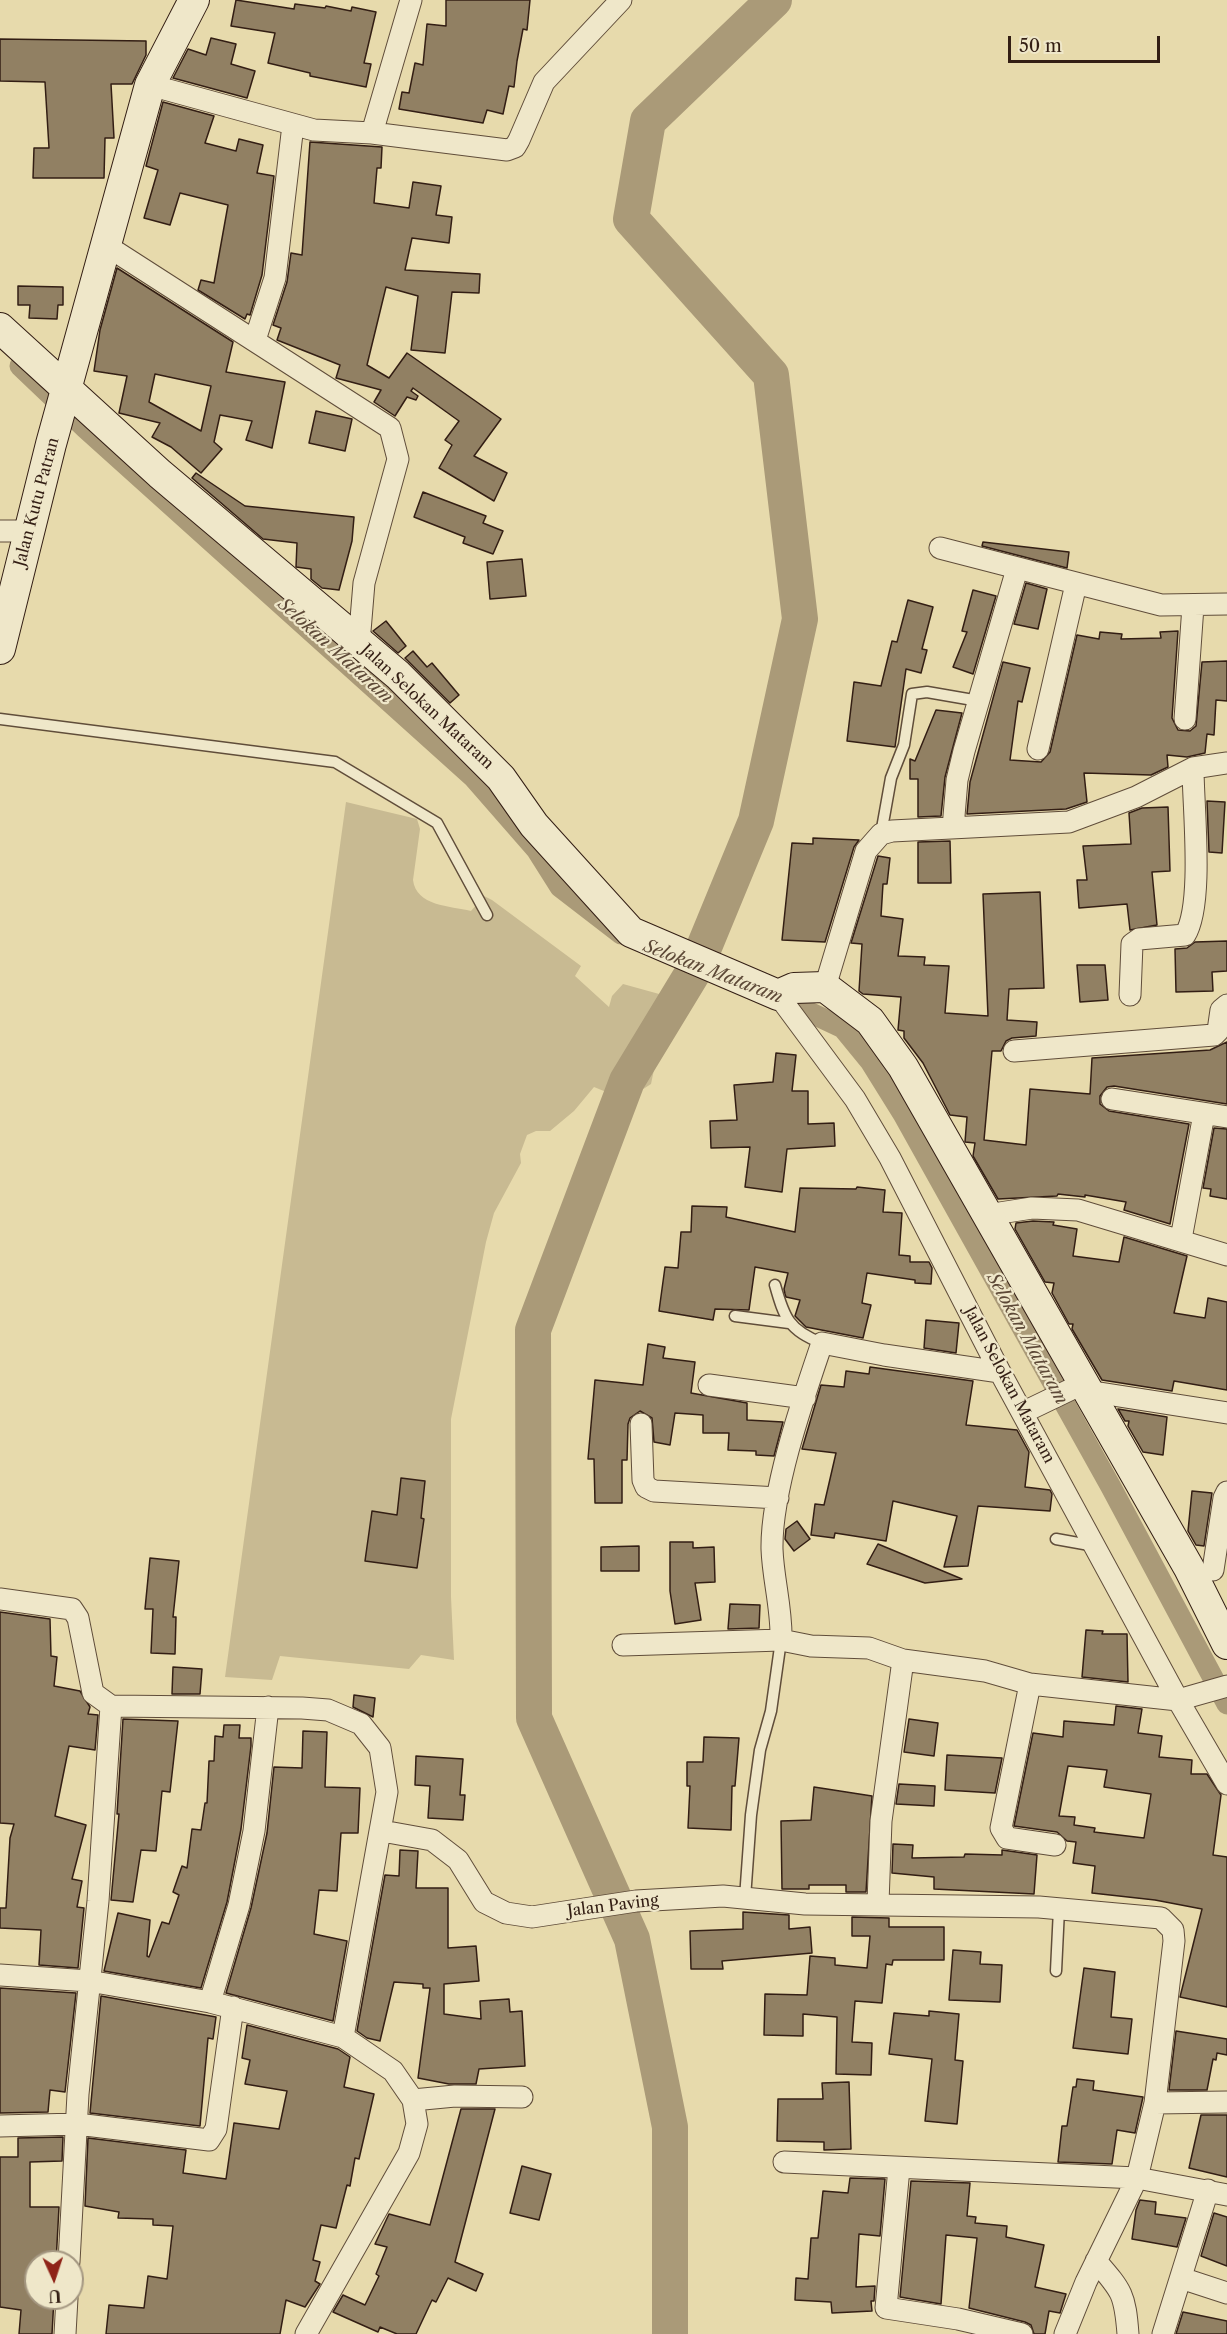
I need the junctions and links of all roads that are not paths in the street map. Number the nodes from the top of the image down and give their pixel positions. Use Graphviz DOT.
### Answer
graph roads {
  1 [pos="194,0"];
  2 [pos="411,0"];
  3 [pos="621,0"];
  4 [pos="150,86"];
  5 [pos="293,125"];
  6 [pos="372,134"];
  7 [pos="107,246"];
  8 [pos="0,328"];
  9 [pos="255,340"];
  10 [pos="66,395"];
  11 [pos="14,531"];
  12 [pos="940,548"];
  13 [pos="1017,569"];
  14 [pos="1076,584"];
  15 [pos="1227,604"];
  16 [pos="1194,606"];
  17 [pos="359,643"];
  18 [pos="0,650"];
  19 [pos="979,701"];
  20 [pos="0,719"];
  21 [pos="1185,719"];
  22 [pos="1038,749"];
  23 [pos="1227,763"];
  24 [pos="1193,768"];
  25 [pos="953,828"];
  26 [pos="880,834"];
  27 [pos="487,915"];
  28 [pos="825,987"];
  29 [pos="779,990"];
  30 [pos="1130,995"];
  31 [pos="1227,1005"];
  32 [pos="1014,1051"];
  33 [pos="1112,1099"];
  34 [pos="1204,1114"];
  35 [pos="1227,1117"];
  36 [pos="987,1215"];
  37 [pos="1181,1239"];
  38 [pos="1227,1255"];
  39 [pos="775,1285"];
  40 [pos="735,1316"];
  41 [pos="789,1323"];
  42 [pos="822,1343"];
  43 [pos="1000,1372"];
  44 [pos="709,1385"];
  45 [pos="1079,1389"];
  46 [pos="805,1398"];
  47 [pos="1029,1410"];
  48 [pos="1227,1413"];
  49 [pos="641,1424"];
  50 [pos="1227,1492"];
  51 [pos="778,1498"];
  52 [pos="1056,1539"];
  53 [pos="1095,1546"];
  54 [pos="1210,1570"];
  55 [pos="0,1599"];
  56 [pos="782,1640"];
  57 [pos="1227,1644"];
  58 [pos="623,1645"];
  59 [pos="903,1660"];
  60 [pos="1030,1684"];
  61 [pos="1226,1687"];
  62 [pos="1184,1699"];
  63 [pos="111,1706"];
  64 [pos="268,1707"];
  65 [pos="1227,1784"];
  66 [pos="382,1832"];
  67 [pos="1055,1845"];
  68 [pos="745,1898"];
  69 [pos="878,1903"];
  70 [pos="1059,1909"];
  71 [pos="1056,1971"];
  72 [pos="0,1976"];
  73 [pos="89,1981"];
  74 [pos="210,2002"];
  75 [pos="233,2007"];
  76 [pos="343,2037"];
  77 [pos="522,2097"];
  78 [pos="413,2100"];
  79 [pos="1227,2102"];
  80 [pos="1155,2103"];
  81 [pos="77,2124"];
  82 [pos="0,2126"];
  83 [pos="784,2162"];
  84 [pos="899,2168"];
  85 [pos="1137,2178"];
  86 [pos="1217,2192"];
  87 [pos="70,2250"];
  88 [pos="1096,2261"];
  89 [pos="1181,2278"];
  90 [pos="1227,2293"];
  91 [pos="66,2310"];
  92 [pos="995,2331"];
  93 [pos="65,2334"];
  94 [pos="306,2334"];
  95 [pos="1022,2334"];
  96 [pos="1065,2334"];
  97 [pos="1128,2334"];
  98 [pos="1162,2334"];
  1 -- 4 [label="street, Jalan Kutu Patran"];
  2 -- 6 [label="street"];
  3 -- 6 [label="street"];
  4 -- 5 [label="street"];
  4 -- 7 [label="street, Jalan Kutu Patran"];
  5 -- 6 [label="street"];
  5 -- 9 [label="street"];
  7 -- 9 [label="street"];
  7 -- 10 [label="street, Jalan Kutu Patran"];
  8 -- 10 [label="street, Jalan Selokan Mataram"];
  9 -- 17 [label="street"];
  10 -- 11 [label="street, Jalan Kutu Patran"];
  10 -- 17 [label="street, Jalan Selokan Mataram"];
  11 -- 18 [label="street, Jalan Kutu Patran"];
  12 -- 13 [label="street"];
  13 -- 14 [label="street"];
  13 -- 19 [label="street"];
  14 -- 16 [label="street"];
  14 -- 22 [label="street"];
  15 -- 16 [label="street"];
  16 -- 21 [label="street"];
  17 -- 29 [label="street, Jalan Selokan Mataram"];
  19 -- 25 [label="street"];
  19 -- 26 [label="lane"];
  20 -- 27 [label="lane"];
  23 -- 24 [label="street"];
  24 -- 25 [label="street"];
  24 -- 30 [label="street"];
  25 -- 26 [label="street"];
  26 -- 28 [label="street"];
  28 -- 29 [label="street, Jalan Selokan Mataram"];
  28 -- 36 [label="street"];
  29 -- 43 [label="street, Jalan Selokan Mataram"];
  31 -- 32 [label="street"];
  33 -- 34 [label="street"];
  34 -- 35 [label="street"];
  34 -- 37 [label="street"];
  36 -- 37 [label="street"];
  36 -- 45 [label="street"];
  37 -- 38 [label="street"];
  39 -- 41 [label="lane"];
  40 -- 41 [label="lane"];
  41 -- 42 [label="lane"];
  42 -- 43 [label="street"];
  42 -- 46 [label="street"];
  43 -- 47 [label="street, Jalan Selokan Mataram"];
  44 -- 46 [label="street"];
  45 -- 47 [label="street"];
  45 -- 48 [label="street"];
  45 -- 54 [label="street"];
  46 -- 51 [label="street"];
  47 -- 53 [label="street, Jalan Selokan Mataram"];
  49 -- 51 [label="street"];
  50 -- 54 [label="street"];
  51 -- 56 [label="street"];
  52 -- 53 [label="lane"];
  53 -- 62 [label="street, Jalan Selokan Mataram"];
  54 -- 57 [label="street"];
  55 -- 63 [label="street"];
  56 -- 58 [label="street"];
  56 -- 59 [label="street"];
  56 -- 68 [label="lane"];
  59 -- 60 [label="street"];
  59 -- 69 [label="street"];
  60 -- 62 [label="street"];
  60 -- 67 [label="street"];
  61 -- 62 [label="street"];
  62 -- 65 [label="street, Jalan Selokan Mataram"];
  63 -- 64 [label="street"];
  63 -- 73 [label="street"];
  64 -- 66 [label="street"];
  64 -- 74 [label="street"];
  66 -- 68 [label="street, Jalan Paving"];
  66 -- 76 [label="street"];
  68 -- 69 [label="street, Jalan Paving"];
  69 -- 70 [label="street, Jalan Paving"];
  70 -- 71 [label="lane"];
  70 -- 80 [label="street, Jalan Paving"];
  72 -- 73 [label="street"];
  73 -- 74 [label="street"];
  73 -- 81 [label="street"];
  74 -- 75 [label="street"];
  75 -- 76 [label="street"];
  75 -- 81 [label="street"];
  76 -- 78 [label="street"];
  77 -- 78 [label="street"];
  78 -- 94 [label="street"];
  79 -- 80 [label="street"];
  80 -- 85 [label="street"];
  81 -- 82 [label="street"];
  81 -- 87 [label="street"];
  83 -- 84 [label="street"];
  84 -- 85 [label="street"];
  84 -- 92 [label="street"];
  85 -- 86 [label="street"];
  85 -- 88 [label="street"];
  86 -- 89 [label="street"];
  88 -- 96 [label="street"];
  88 -- 97 [label="street"];
  89 -- 90 [label="street"];
  89 -- 98 [label="street"];
  91 -- 93 [label="street"];
  92 -- 95 [label="street"];
}
